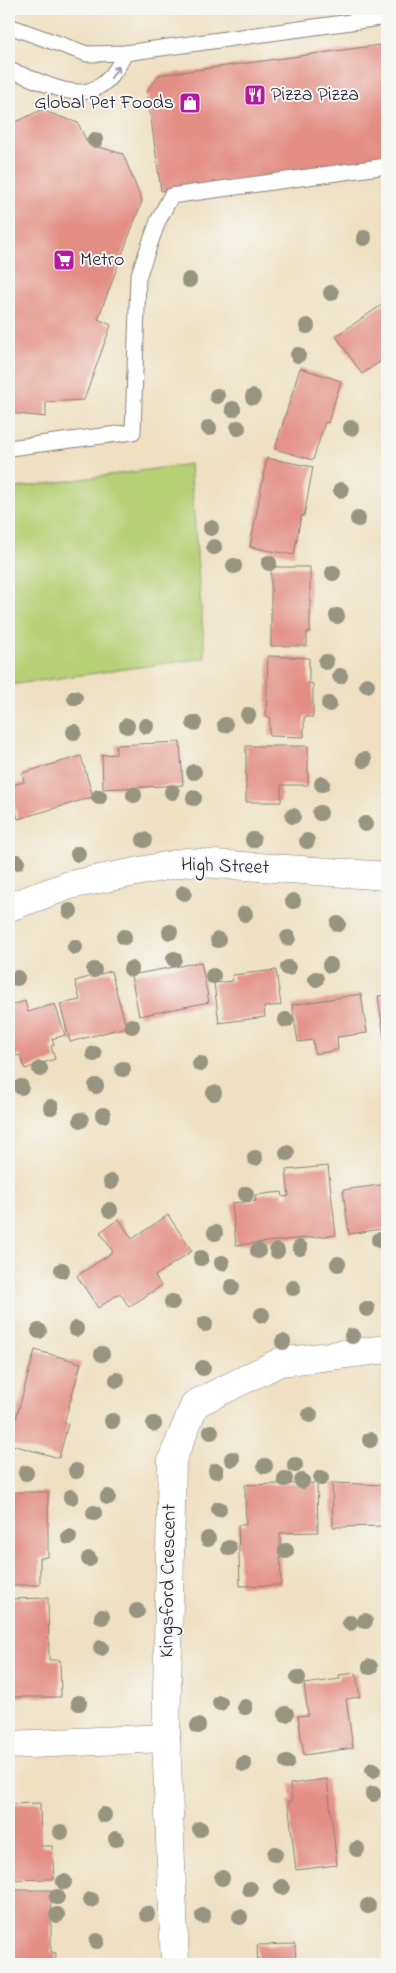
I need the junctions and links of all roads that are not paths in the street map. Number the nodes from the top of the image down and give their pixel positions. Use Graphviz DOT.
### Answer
graph roads {
  1 [pos="387,17"];
  2 [pos="9,26"];
  3 [pos="125,54"];
  4 [pos="9,70"];
  5 [pos="387,166"];
  6 [pos="9,448"];
  7 [pos="387,876"];
  8 [pos="9,907"];
  9 [pos="387,1350"];
  10 [pos="166,1738"];
  11 [pos="9,1745"];
  12 [pos="175,1964"];
  1 -- 3 [label="lane"];
  2 -- 3 [label="lane"];
  4 -- 3 [label="lane, one-way"];
  5 -- 6 [label="lane"];
  7 -- 8 [label="street, High Street"];
  9 -- 10 [label="street, Kingsford Crescent"];
  10 -- 11 [label="street"];
  10 -- 12 [label="street, Kingsford Crescent"];
}
